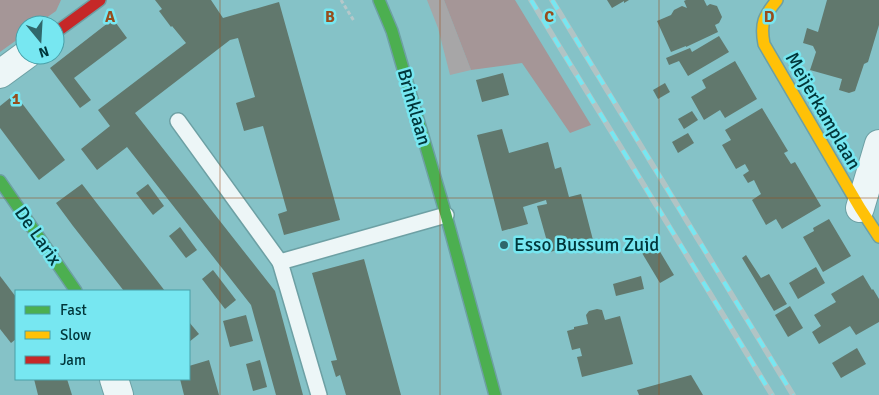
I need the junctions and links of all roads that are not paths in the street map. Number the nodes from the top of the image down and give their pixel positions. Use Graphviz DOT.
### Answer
graph roads {
  1 [pos="100,0"];
  2 [pos="379,0"];
  3 [pos="777,0"];
  4 [pos="65,26"];
  5 [pos="15,63"];
  6 [pos="0,74"];
  7 [pos="178,121"];
  8 [pos="879,144"];
  9 [pos="0,181"];
  10 [pos="860,208"];
  11 [pos="446,215"];
  12 [pos="879,236"];
  13 [pos="280,262"];
  14 [pos="75,290"];
  15 [pos="114,380"];
  16 [pos="119,395"];
  17 [pos="319,395"];
  18 [pos="494,395"];
  1 -- 4 [label="street"];
  2 -- 11 [label="street, Brinklaan"];
  3 -- 10 [label="street, Meijerkamplaan"];
  5 -- 6 [label="street"];
  7 -- 13 [label="lane"];
  8 -- 10 [label="street"];
  9 -- 14 [label="street, De Larix"];
  10 -- 12 [label="street, Meijerkamplaan"];
  11 -- 13 [label="lane"];
  11 -- 18 [label="street, Brinklaan"];
  13 -- 17 [label="lane"];
  15 -- 16 [label="street"];
}
